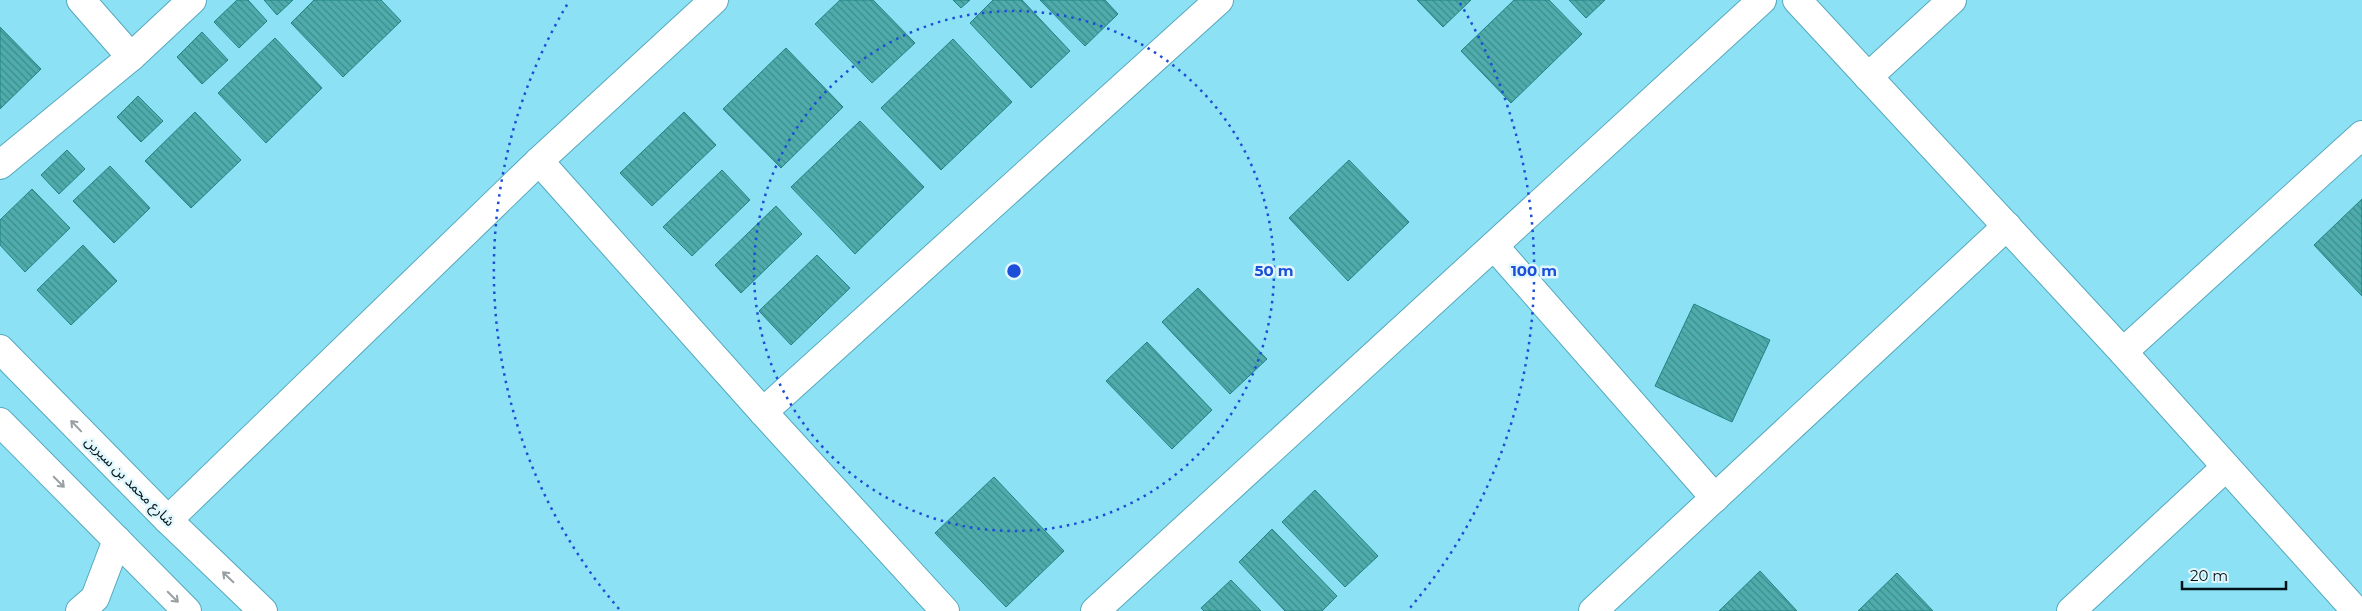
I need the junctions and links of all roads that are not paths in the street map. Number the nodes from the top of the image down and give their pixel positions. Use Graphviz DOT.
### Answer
graph roads {
  1 [pos="81,0"];
  2 [pos="192,0"];
  3 [pos="714,0"];
  4 [pos="1219,0"];
  5 [pos="1762,0"];
  6 [pos="1797,0"];
  7 [pos="1952,0"];
  8 [pos="131,57"];
  9 [pos="1868,76"];
  10 [pos="2362,134"];
  11 [pos="539,161"];
  12 [pos="0,165"];
  13 [pos="2007,226"];
  14 [pos="1494,246"];
  15 [pos="0,349"];
  16 [pos="2123,352"];
  17 [pos="763,412"];
  18 [pos="0,422"];
  19 [pos="2226,467"];
  20 [pos="1716,498"];
  21 [pos="168,520"];
  22 [pos="117,540"];
  23 [pos="80,611"];
  24 [pos="187,611"];
  25 [pos="263,611"];
  26 [pos="945,611"];
  27 [pos="1095,611"];
  28 [pos="1593,611"];
  29 [pos="2071,611"];
  30 [pos="2356,611"];
  1 -- 8 [label="street"];
  2 -- 8 [label="street"];
  3 -- 11 [label="street"];
  4 -- 17 [label="street"];
  5 -- 14 [label="street"];
  6 -- 9 [label="street"];
  7 -- 9 [label="street"];
  8 -- 12 [label="street"];
  9 -- 13 [label="street"];
  10 -- 16 [label="street"];
  11 -- 17 [label="street"];
  11 -- 21 [label="street"];
  13 -- 16 [label="street"];
  13 -- 20 [label="street"];
  14 -- 20 [label="street"];
  14 -- 27 [label="street"];
  21 -- 15 [label="street, شارع محمد بن سيرين, one-way"];
  16 -- 19 [label="street"];
  17 -- 26 [label="street"];
  18 -- 22 [label="street, one-way"];
  19 -- 29 [label="street"];
  19 -- 30 [label="street"];
  20 -- 28 [label="street"];
  25 -- 21 [label="street, شارع محمد بن سيرين, one-way"];
  22 -- 23 [label="street"];
  22 -- 24 [label="street, one-way"];
}
